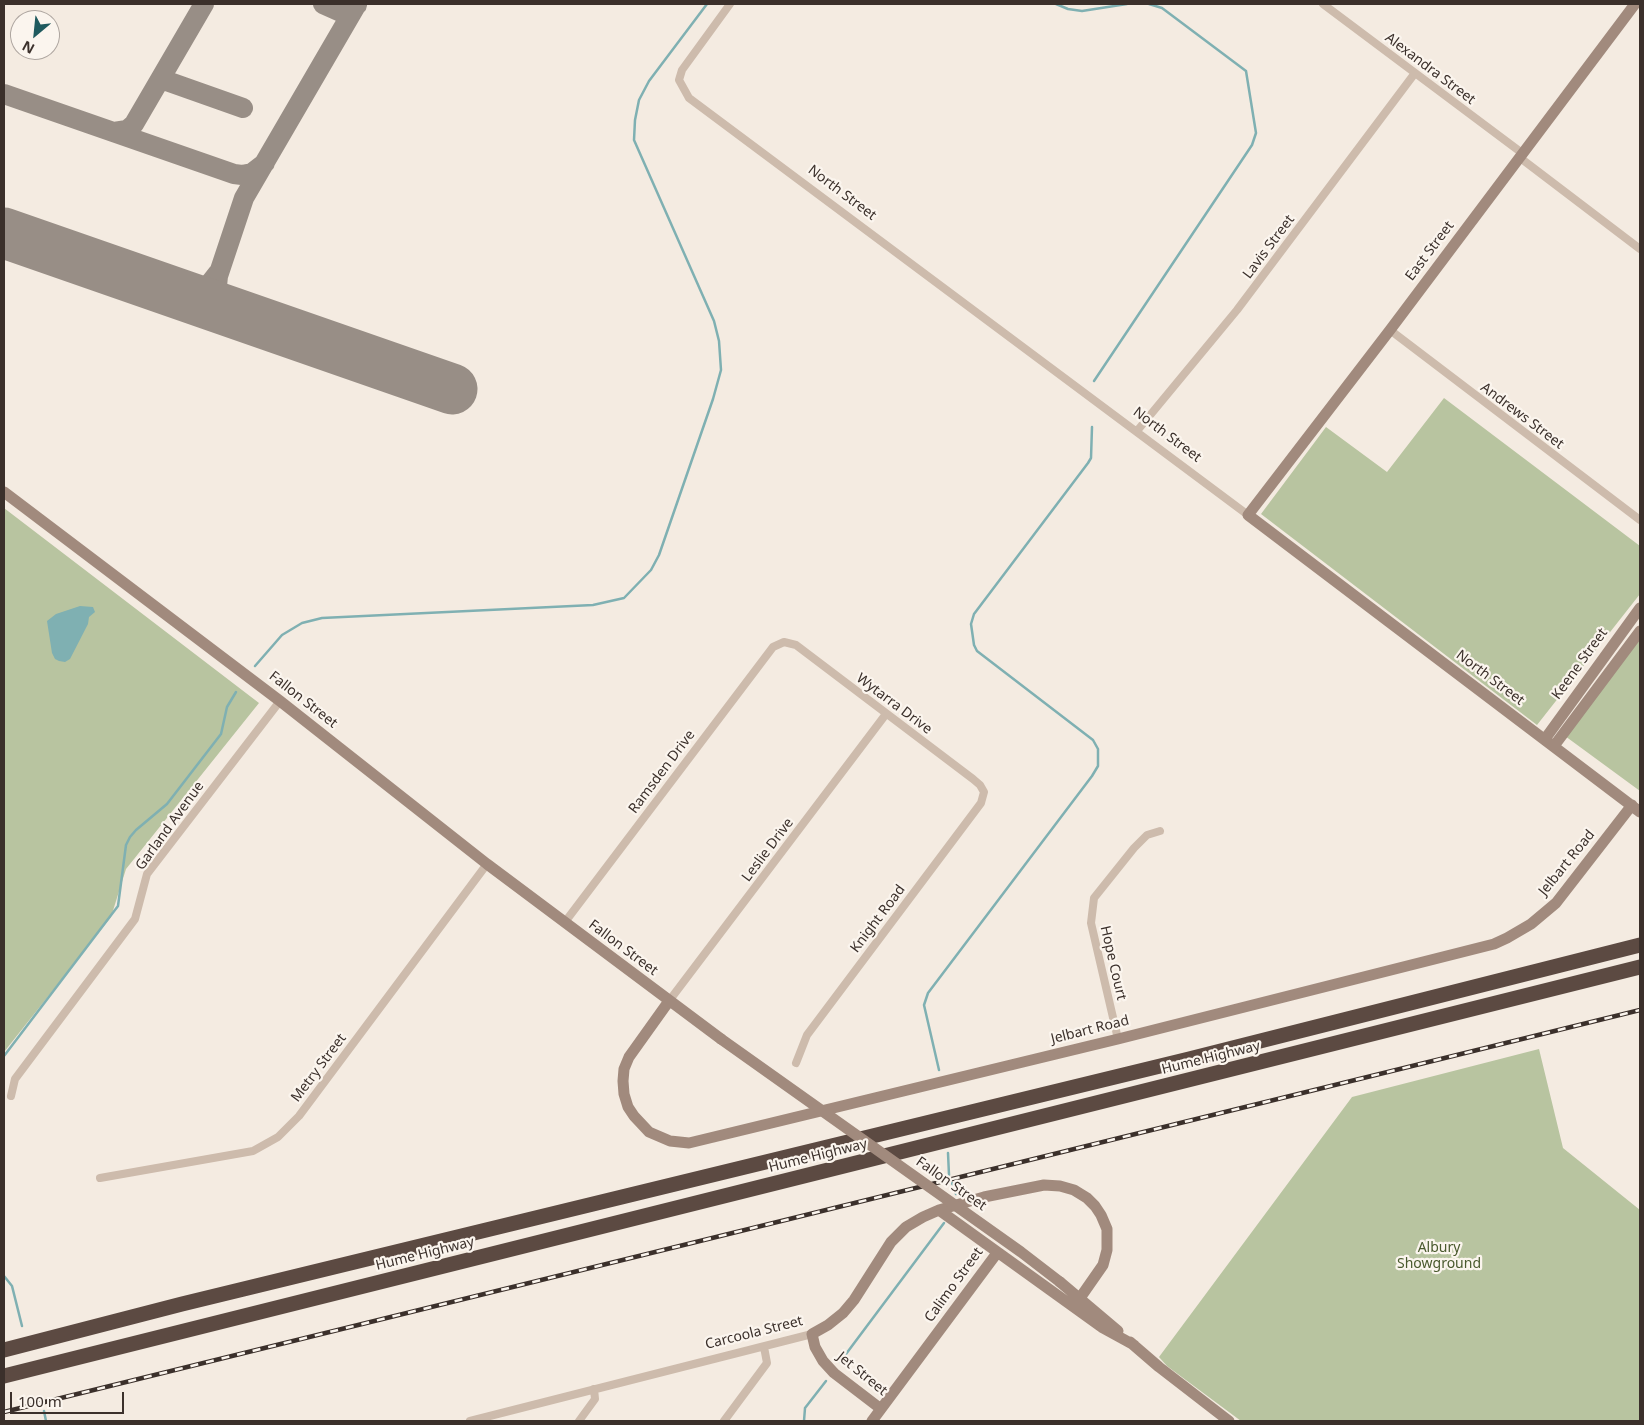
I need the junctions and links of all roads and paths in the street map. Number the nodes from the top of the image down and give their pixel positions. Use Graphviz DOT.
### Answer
graph roads {
  1 [pos="730,4"];
  2 [pos="1323,4"];
  3 [pos="1634,4"];
  4 [pos="1415,73"];
  5 [pos="1520,155"];
  6 [pos="1640,249"];
  7 [pos="1390,330"];
  8 [pos="1137,431"];
  9 [pos="4,492"];
  10 [pos="1248,515"];
  11 [pos="1640,520"];
  12 [pos="1640,608"];
  13 [pos="1640,631"];
  14 [pos="784,642"];
  15 [pos="280,701"];
  16 [pos="886,714"];
  17 [pos="1549,742"];
  18 [pos="984,792"];
  19 [pos="1636,808"];
  20 [pos="1160,831"];
  21 [pos="487,864"];
  22 [pos="564,922"];
  23 [pos="1640,945"];
  24 [pos="1640,967"];
  25 [pos="1502,991"];
  26 [pos="669,1001"];
  27 [pos="1118,1039"];
  28 [pos="796,1063"];
  29 [pos="10,1096"];
  30 [pos="100,1178"];
  31 [pos="938,1210"];
  32 [pos="997,1253"];
  33 [pos="1080,1298"];
  34 [pos="812,1334"];
  35 [pos="1134,1345"];
  36 [pos="764,1346"];
  37 [pos="4,1350"];
  38 [pos="4,1376"];
  39 [pos="594,1389"];
  40 [pos="881,1409"];
  41 [pos="470,1421"];
  42 [pos="579,1421"];
  43 [pos="724,1421"];
  44 [pos="872,1421"];
  45 [pos="1229,1421"];
  1 -- 8 [label="street, North Street"];
  2 -- 4 [label="street, Alexandra Street"];
  3 -- 5 [label="street, East Street"];
  4 -- 5 [label="street, Alexandra Street"];
  4 -- 8 [label="street, Lavis Street"];
  5 -- 6 [label="street, Alexandra Street"];
  5 -- 7 [label="street, East Street"];
  7 -- 10 [label="street, East Street"];
  7 -- 11 [label="street, Andrews Street"];
  8 -- 10 [label="street, North Street"];
  9 -- 15 [label="street, Fallon Street"];
  10 -- 17 [label="street, North Street"];
  12 -- 17 [label="street, Keene Street"];
  13 -- 17 [label="street, Keene Street"];
  14 -- 16 [label="street, Wytarra Drive"];
  14 -- 22 [label="street, Ramsden Drive"];
  15 -- 21 [label="street, Fallon Street"];
  15 -- 29 [label="street, Garland Avenue"];
  16 -- 18 [label="street, Wytarra Drive"];
  16 -- 26 [label="street, Leslie Drive"];
  17 -- 19 [label="street, North Street"];
  18 -- 28 [label="street, Knight Road"];
  19 -- 27 [label="street, Jelbart Road"];
  20 -- 27 [label="street, Hope Court"];
  21 -- 22 [label="street, Fallon Street"];
  21 -- 30 [label="street, Metry Street"];
  22 -- 26 [label="street, Fallon Street"];
  23 -- 25 [label="highway, Hume Highway"];
  24 -- 25 [label="highway, Hume Highway"];
  25 -- 37 [label="highway, Hume Highway"];
  25 -- 38 [label="highway, Hume Highway"];
  26 -- 27 [label="street, Jelbart Road"];
  26 -- 33 [label="street, Fallon Street, bridge"];
  31 -- 32 [label="street"];
  31 -- 33 [label="street, Carcoola Street"];
  31 -- 34 [label="street, Carcoola Street"];
  32 -- 35 [label="street, Calimo Street"];
  32 -- 40 [label="street, Calimo Street"];
  33 -- 35 [label="street, Fallon Street"];
  34 -- 36 [label="street, Carcoola Street"];
  34 -- 40 [label="street, Jet Street"];
  35 -- 45 [label="street, Fallon Street"];
  36 -- 39 [label="street, Carcoola Street"];
  36 -- 43 [label="street"];
  39 -- 41 [label="street, Carcoola Street"];
  39 -- 42 [label="street"];
  40 -- 44 [label="street, Calimo Street"];
}
